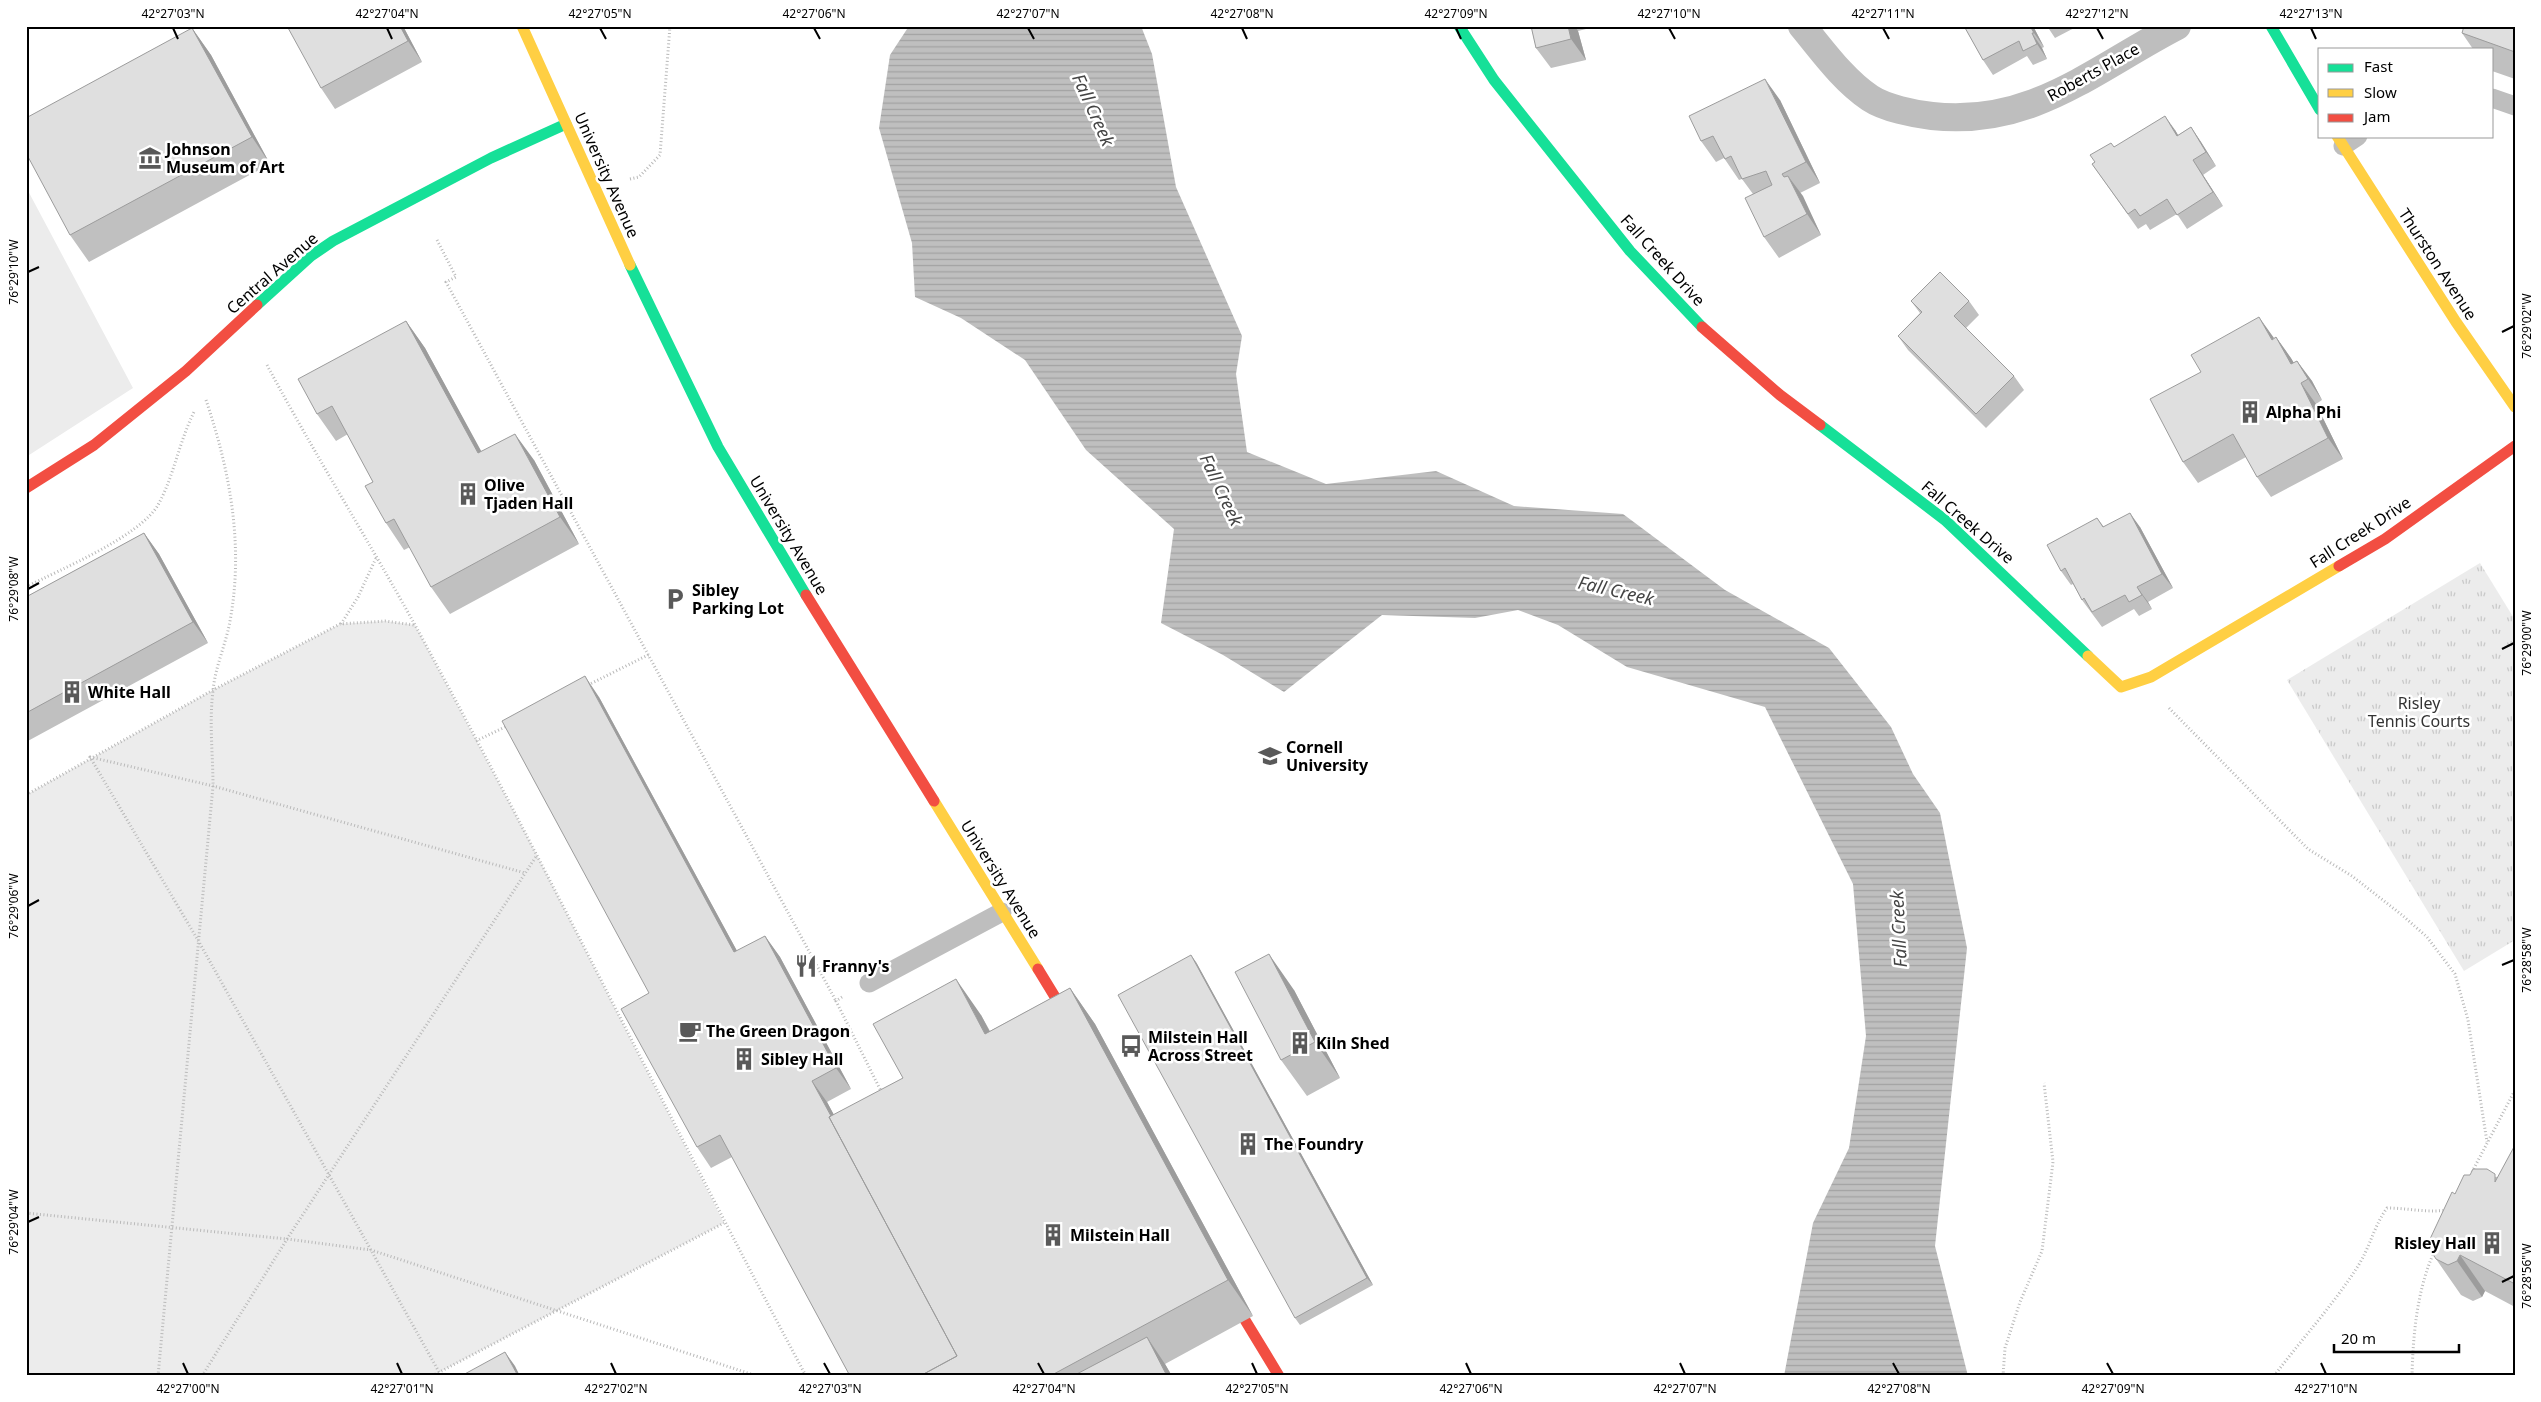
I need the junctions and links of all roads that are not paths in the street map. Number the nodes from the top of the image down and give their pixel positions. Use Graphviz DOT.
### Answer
graph roads {
  1 [pos="522,26"];
  2 [pos="1459,26"];
  3 [pos="1802,26"];
  4 [pos="2177,26"];
  5 [pos="2270,26"];
  6 [pos="2494,99"];
  7 [pos="2515,106"];
  8 [pos="2318,107"];
  9 [pos="566,124"];
  10 [pos="2346,139"];
  11 [pos="2515,407"];
  12 [pos="2515,446"];
  13 [pos="26,488"];
  14 [pos="1002,912"];
  15 [pos="869,983"];
  16 [pos="1077,1033"];
  17 [pos="1246,1320"];
  18 [pos="1279,1376"];
  1 -- 9 [label="street, University Avenue"];
  2 -- 12 [label="street, Fall Creek Drive"];
  3 -- 4 [label="street, Roberts Place"];
  5 -- 8 [label="street"];
  6 -- 7 [label="lane"];
  9 -- 13 [label="street, Central Avenue"];
  9 -- 14 [label="street, University Avenue"];
  10 -- 11 [label="street, Thurston Avenue"];
  14 -- 15 [label="lane"];
  14 -- 16 [label="street, University Avenue"];
  17 -- 18 [label="street"];
}
